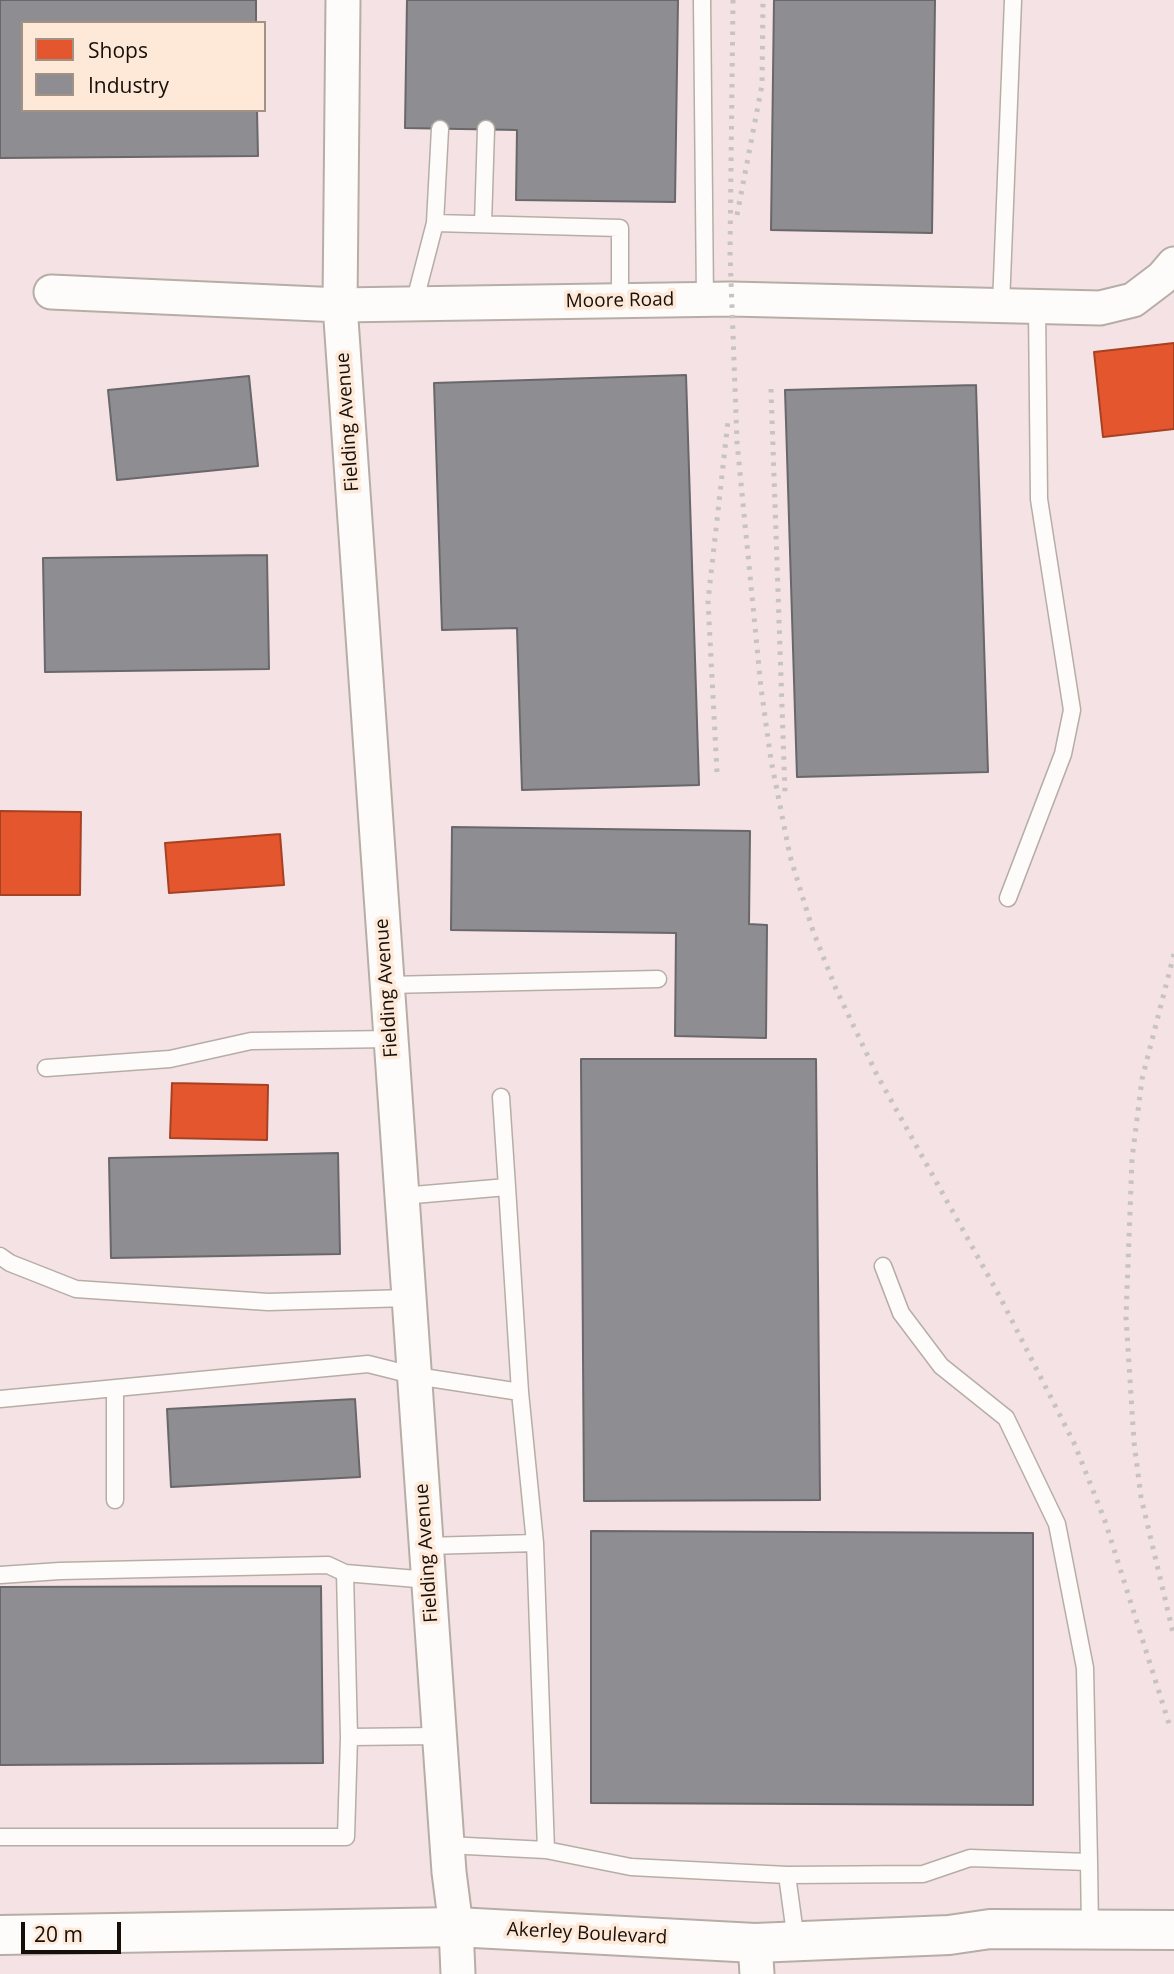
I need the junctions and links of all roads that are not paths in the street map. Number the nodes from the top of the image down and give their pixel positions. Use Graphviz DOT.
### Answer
graph roads {
  1 [pos="343,0"];
  2 [pos="702,0"];
  3 [pos="1013,0"];
  4 [pos="440,129"];
  5 [pos="486,130"];
  6 [pos="435,222"];
  7 [pos="483,224"];
  8 [pos="1174,264"];
  9 [pos="51,292"];
  10 [pos="705,300"];
  11 [pos="620,301"];
  12 [pos="414,304"];
  13 [pos="340,305"];
  14 [pos="1001,306"];
  15 [pos="1037,307"];
  16 [pos="1008,898"];
  17 [pos="658,979"];
  18 [pos="387,985"];
  19 [pos="391,1039"];
  20 [pos="46,1068"];
  21 [pos="501,1097"];
  22 [pos="507,1187"];
  23 [pos="402,1196"];
  24 [pos="0,1256"];
  25 [pos="883,1266"];
  26 [pos="409,1298"];
  27 [pos="416,1376"];
  28 [pos="116,1389"];
  29 [pos="520,1392"];
  30 [pos="0,1399"];
  31 [pos="115,1500"];
  32 [pos="535,1543"];
  33 [pos="426,1546"];
  34 [pos="345,1573"];
  35 [pos="0,1575"];
  36 [pos="429,1580"];
  37 [pos="439,1736"];
  38 [pos="349,1737"];
  39 [pos="0,1838"];
  40 [pos="447,1845"];
  41 [pos="546,1850"];
  42 [pos="1089,1862"];
  43 [pos="787,1875"];
  44 [pos="456,1927"];
  45 [pos="1090,1929"];
  46 [pos="1174,1930"];
  47 [pos="0,1935"];
  48 [pos="796,1941"];
  49 [pos="756,1959"];
  50 [pos="458,1974"];
  1 -- 13 [label="street, Fielding Avenue"];
  2 -- 10 [label="lane"];
  3 -- 14 [label="lane"];
  4 -- 6 [label="lane"];
  5 -- 7 [label="lane"];
  6 -- 7 [label="lane"];
  6 -- 12 [label="lane"];
  7 -- 11 [label="lane"];
  8 -- 15 [label="street, Moore Road"];
  9 -- 13 [label="street, Moore Road"];
  10 -- 11 [label="street, Moore Road"];
  10 -- 14 [label="street, Moore Road"];
  11 -- 12 [label="street, Moore Road"];
  12 -- 13 [label="street, Moore Road"];
  13 -- 18 [label="street, Fielding Avenue"];
  14 -- 15 [label="street, Moore Road"];
  15 -- 16 [label="lane"];
  17 -- 18 [label="lane"];
  18 -- 19 [label="street, Fielding Avenue"];
  19 -- 20 [label="lane"];
  19 -- 23 [label="street, Fielding Avenue"];
  21 -- 22 [label="lane"];
  22 -- 23 [label="lane"];
  22 -- 29 [label="lane"];
  23 -- 26 [label="street, Fielding Avenue"];
  24 -- 26 [label="lane"];
  25 -- 42 [label="lane"];
  26 -- 27 [label="street, Fielding Avenue"];
  27 -- 28 [label="lane"];
  27 -- 29 [label="lane"];
  27 -- 33 [label="street, Fielding Avenue"];
  28 -- 30 [label="lane"];
  28 -- 31 [label="lane"];
  29 -- 32 [label="lane"];
  32 -- 33 [label="lane"];
  32 -- 41 [label="lane"];
  33 -- 36 [label="street, Fielding Avenue"];
  34 -- 35 [label="lane"];
  34 -- 36 [label="lane"];
  34 -- 38 [label="lane"];
  36 -- 37 [label="street, Fielding Avenue"];
  37 -- 38 [label="lane"];
  37 -- 40 [label="street, Fielding Avenue"];
  38 -- 39 [label="lane"];
  40 -- 41 [label="lane"];
  40 -- 44 [label="street, Fielding Avenue"];
  41 -- 43 [label="lane"];
  42 -- 43 [label="lane"];
  42 -- 45 [label="lane"];
  43 -- 48 [label="lane"];
  44 -- 47 [label="main road, Akerley Boulevard"];
  44 -- 49 [label="main road, Akerley Boulevard"];
  44 -- 50 [label="street, Fielding Avenue"];
  45 -- 46 [label="main road, Akerley Boulevard"];
  45 -- 48 [label="main road, Akerley Boulevard"];
  48 -- 49 [label="main road, Akerley Boulevard"];
}
